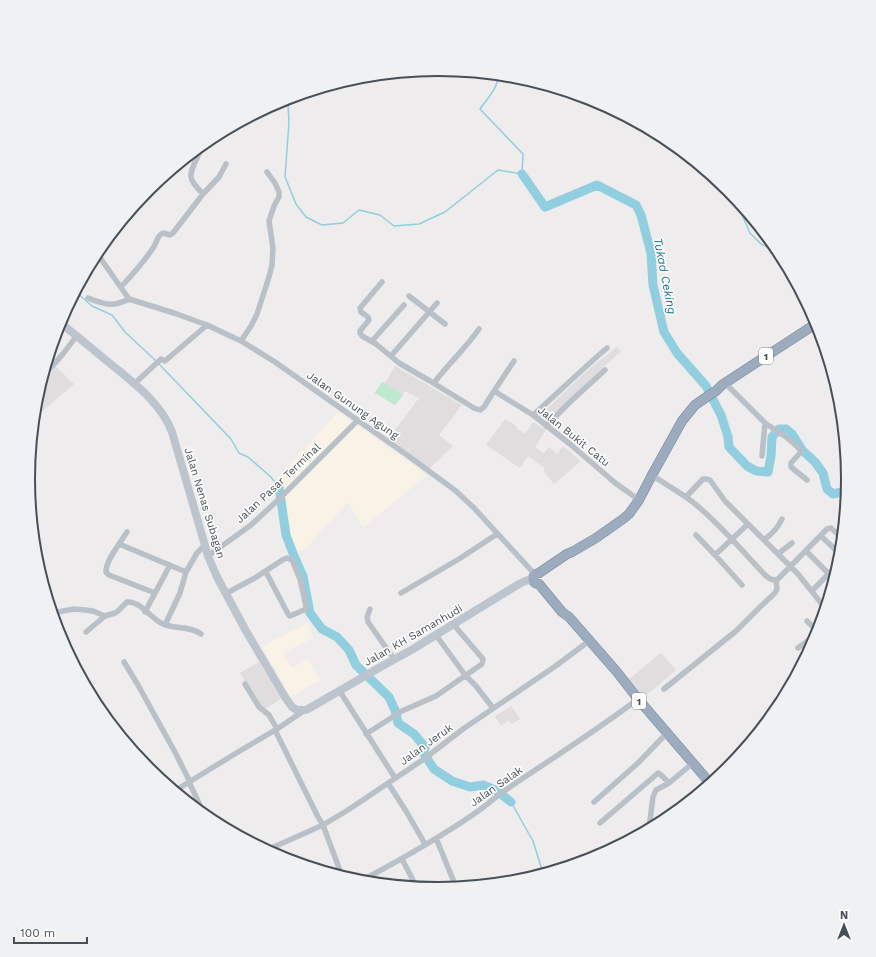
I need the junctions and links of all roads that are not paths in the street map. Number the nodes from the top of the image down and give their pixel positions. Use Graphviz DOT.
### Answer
graph roads {
  1 [pos="199,154"];
  2 [pos="226,164"];
  3 [pos="267,172"];
  4 [pos="203,194"];
  5 [pos="101,259"];
  6 [pos="382,282"];
  7 [pos="121,287"];
  8 [pos="408,296"];
  9 [pos="88,298"];
  10 [pos="129,299"];
  11 [pos="437,303"];
  12 [pos="404,305"];
  13 [pos="429,312"];
  14 [pos="445,324"];
  15 [pos="207,325"];
  16 [pos="65,326"];
  17 [pos="811,327"];
  18 [pos="479,329"];
  19 [pos="813,332"];
  20 [pos="77,335"];
  21 [pos="241,341"];
  22 [pos="372,341"];
  23 [pos="607,348"];
  24 [pos="391,356"];
  25 [pos="514,360"];
  26 [pos="51,367"];
  27 [pos="605,370"];
  28 [pos="434,383"];
  29 [pos="134,384"];
  30 [pos="729,387"];
  31 [pos="494,391"];
  32 [pos="714,392"];
  33 [pos="532,415"];
  34 [pos="358,420"];
  35 [pos="765,424"];
  36 [pos="546,426"];
  37 [pos="762,456"];
  38 [pos="652,475"];
  39 [pos="807,480"];
  40 [pos="686,497"];
  41 [pos="639,500"];
  42 [pos="782,519"];
  43 [pos="748,524"];
  44 [pos="127,532"];
  45 [pos="497,534"];
  46 [pos="837,534"];
  47 [pos="696,535"];
  48 [pos="821,536"];
  49 [pos="732,539"];
  50 [pos="764,540"];
  51 [pos="792,543"];
  52 [pos="119,544"];
  53 [pos="205,545"];
  54 [pos="835,549"];
  55 [pos="806,551"];
  56 [pos="715,554"];
  57 [pos="778,554"];
  58 [pos="208,556"];
  59 [pos="170,566"];
  60 [pos="791,567"];
  61 [pos="186,572"];
  62 [pos="266,572"];
  63 [pos="829,574"];
  64 [pos="539,578"];
  65 [pos="776,580"];
  66 [pos="742,585"];
  67 [pos="812,591"];
  68 [pos="155,593"];
  69 [pos="401,593"];
  70 [pos="225,594"];
  71 [pos="821,603"];
  72 [pos="370,610"];
  73 [pos="58,612"];
  74 [pos="146,612"];
  75 [pos="105,616"];
  76 [pos="807,621"];
  77 [pos="453,624"];
  78 [pos="165,625"];
  79 [pos="812,627"];
  80 [pos="86,632"];
  81 [pos="201,634"];
  82 [pos="436,634"];
  83 [pos="589,641"];
  84 [pos="806,642"];
  85 [pos="798,648"];
  86 [pos="394,659"];
  87 [pos="124,662"];
  88 [pos="466,675"];
  89 [pos="245,684"];
  90 [pos="664,688"];
  91 [pos="339,690"];
  92 [pos="638,699"];
  93 [pos="493,708"];
  94 [pos="305,710"];
  95 [pos="276,730"];
  96 [pos="667,733"];
  97 [pos="366,734"];
  98 [pos="693,763"];
  99 [pos="395,778"];
  100 [pos="706,779"];
  101 [pos="189,782"];
  102 [pos="388,783"];
  103 [pos="669,783"];
  104 [pos="180,788"];
  105 [pos="198,802"];
  106 [pos="594,802"];
  107 [pos="650,821"];
  108 [pos="600,823"];
  109 [pos="323,825"];
  110 [pos="436,838"];
  111 [pos="424,844"];
  112 [pos="275,847"];
  113 [pos="402,859"];
  114 [pos="340,869"];
  115 [pos="371,876"];
  116 [pos="413,881"];
  117 [pos="454,881"];
  1 -- 4 [label="street"];
  2 -- 4 [label="street"];
  3 -- 21 [label="street"];
  4 -- 7 [label="street"];
  5 -- 7 [label="street"];
  6 -- 22 [label="street"];
  7 -- 10 [label="street"];
  8 -- 13 [label="street"];
  9 -- 10 [label="street"];
  10 -- 15 [label="street, Jalan Gunung Agung"];
  11 -- 13 [label="street"];
  12 -- 22 [label="street"];
  13 -- 14 [label="street"];
  13 -- 24 [label="street"];
  15 -- 21 [label="street, Jalan Gunung Agung"];
  15 -- 29 [label="street"];
  16 -- 20 [label="main road, Jalan Nenas Subagan"];
  17 -- 30 [label="highway, 1"];
  18 -- 28 [label="street"];
  19 -- 30 [label="highway, 1"];
  20 -- 26 [label="street"];
  20 -- 29 [label="main road, Jalan Nenas Subagan"];
  21 -- 34 [label="street, Jalan Gunung Agung"];
  22 -- 24 [label="street"];
  23 -- 33 [label="street"];
  24 -- 28 [label="street"];
  25 -- 31 [label="street"];
  27 -- 36 [label="street"];
  28 -- 31 [label="street"];
  29 -- 53 [label="main road, Jalan Nenas Subagan"];
  30 -- 35 [label="street"];
  31 -- 33 [label="street, Jalan Bukit Catu"];
  32 -- 38 [label="highway"];
  33 -- 36 [label="street, Jalan Bukit Catu"];
  34 -- 45 [label="street, Jalan Gunung Agung"];
  34 -- 58 [label="street, Jalan Pasar Terminal"];
  35 -- 37 [label="street"];
  35 -- 39 [label="street"];
  36 -- 41 [label="street, Jalan Bukit Catu"];
  38 -- 40 [label="street"];
  38 -- 41 [label="highway"];
  40 -- 43 [label="street"];
  40 -- 49 [label="street"];
  41 -- 64 [label="highway"];
  42 -- 50 [label="street"];
  43 -- 49 [label="street"];
  43 -- 50 [label="street"];
  44 -- 52 [label="street"];
  45 -- 64 [label="street, Jalan Gunung Agung"];
  45 -- 69 [label="street"];
  46 -- 48 [label="street"];
  47 -- 56 [label="street"];
  48 -- 54 [label="street"];
  48 -- 55 [label="street"];
  49 -- 56 [label="street"];
  49 -- 65 [label="street"];
  50 -- 57 [label="street"];
  51 -- 57 [label="street"];
  52 -- 59 [label="street"];
  52 -- 68 [label="street"];
  53 -- 58 [label="main road, Jalan Nenas Subagan"];
  53 -- 61 [label="street"];
  55 -- 60 [label="street"];
  55 -- 63 [label="street"];
  56 -- 66 [label="street"];
  57 -- 60 [label="street"];
  58 -- 70 [label="main road, Jalan Nenas Subagan"];
  59 -- 61 [label="street"];
  59 -- 68 [label="street"];
  60 -- 65 [label="street"];
  60 -- 67 [label="street"];
  61 -- 78 [label="street"];
  62 -- 62 [label="street"];
  62 -- 70 [label="street"];
  63 -- 67 [label="street"];
  64 -- 77 [label="main road, Jalan KH Samanhudi"];
  64 -- 83 [label="highway, 1"];
  65 -- 90 [label="street"];
  67 -- 71 [label="street"];
  68 -- 74 [label="street"];
  70 -- 94 [label="main road, Jalan Nenas Subagan"];
  72 -- 86 [label="street"];
  73 -- 75 [label="street"];
  74 -- 75 [label="street"];
  74 -- 78 [label="street"];
  75 -- 80 [label="street"];
  76 -- 79 [label="street"];
  77 -- 82 [label="main road, Jalan KH Samanhudi"];
  77 -- 88 [label="street"];
  78 -- 81 [label="street"];
  82 -- 86 [label="main road, Jalan KH Samanhudi"];
  82 -- 88 [label="street"];
  83 -- 92 [label="highway, 1"];
  83 -- 93 [label="street, Jalan Jeruk"];
  84 -- 85 [label="street"];
  86 -- 91 [label="main road, Jalan KH Samanhudi"];
  87 -- 101 [label="street"];
  88 -- 93 [label="street"];
  88 -- 97 [label="street"];
  89 -- 95 [label="street"];
  91 -- 94 [label="main road, Jalan KH Samanhudi"];
  91 -- 97 [label="street"];
  92 -- 96 [label="highway, 1"];
  92 -- 110 [label="street, Jalan Salak"];
  93 -- 99 [label="street, Jalan Jeruk"];
  94 -- 95 [label="street"];
  95 -- 101 [label="street"];
  95 -- 109 [label="street"];
  96 -- 98 [label="highway, 1"];
  96 -- 106 [label="street"];
  97 -- 99 [label="street"];
  98 -- 100 [label="highway, 1"];
  98 -- 103 [label="street"];
  99 -- 102 [label="street, Jalan Jeruk"];
  101 -- 104 [label="street"];
  101 -- 105 [label="street"];
  102 -- 109 [label="street, Jalan Jeruk"];
  102 -- 111 [label="street"];
  103 -- 107 [label="street"];
  103 -- 108 [label="street"];
  109 -- 112 [label="street, Jalan Jeruk"];
  109 -- 114 [label="street"];
  110 -- 111 [label="street, Jalan Salak"];
  110 -- 117 [label="street"];
  111 -- 113 [label="street, Jalan Salak"];
  113 -- 115 [label="street, Jalan Salak"];
  113 -- 116 [label="street"];
}
